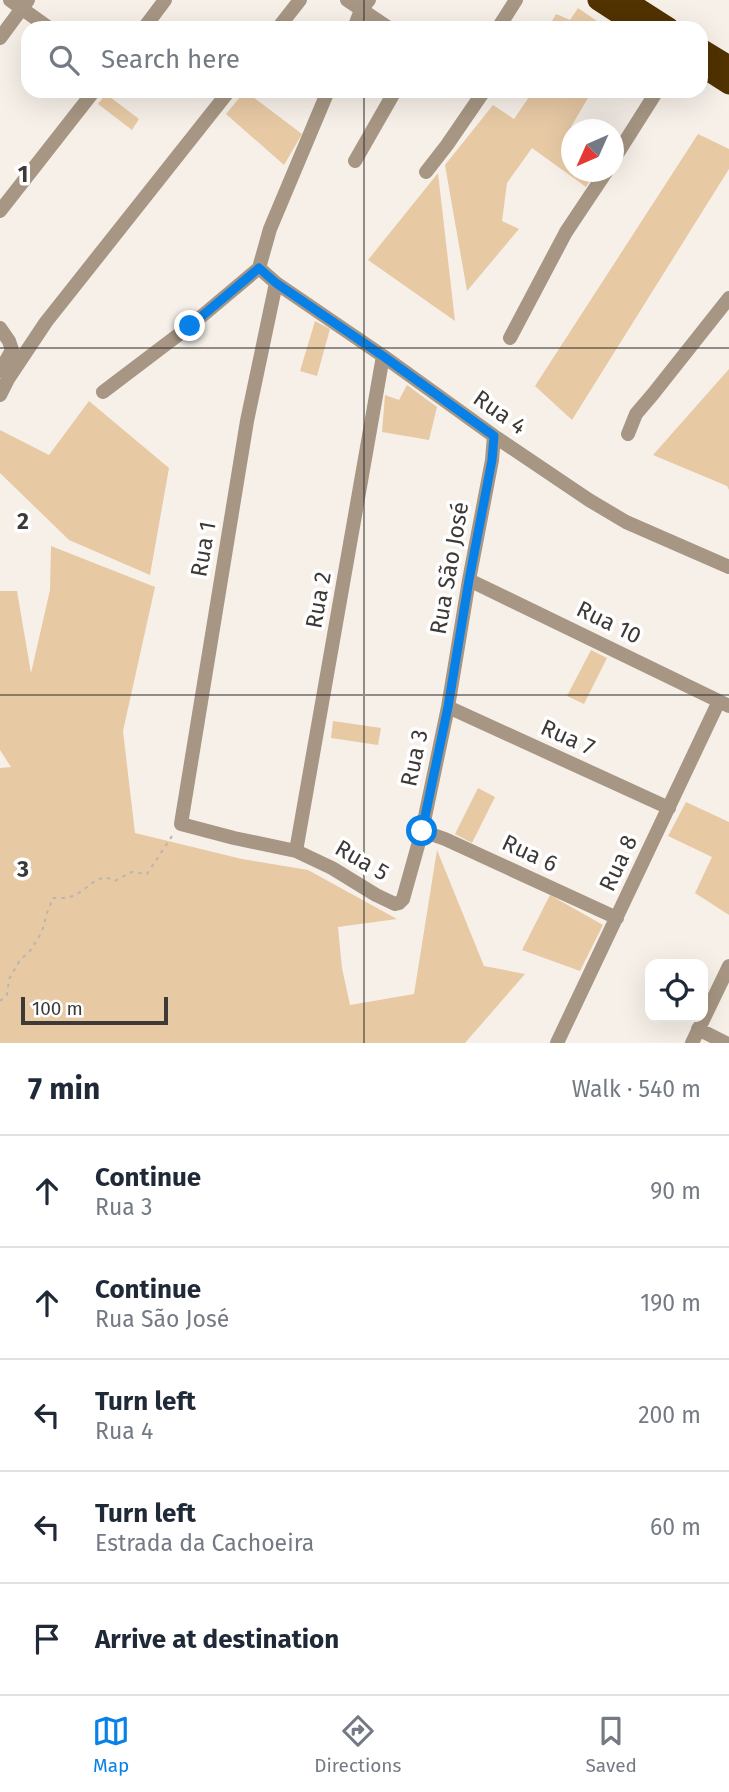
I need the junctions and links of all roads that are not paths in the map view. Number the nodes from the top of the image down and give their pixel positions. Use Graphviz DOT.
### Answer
graph roads {
  1 [pos="166,0"];
  2 [pos="300,0"];
  3 [pos="348,0"];
  4 [pos="516,0"];
  5 [pos="598,0"];
  6 [pos="625,0"];
  7 [pos="20,3"];
  8 [pos="365,5"];
  9 [pos="41,21"];
  10 [pos="150,21"];
  11 [pos="284,21"];
  12 [pos="357,21"];
  13 [pos="382,21"];
  14 [pos="502,21"];
  15 [pos="631,21"];
  16 [pos="658,21"];
  17 [pos="0,38"];
  18 [pos="708,52"];
  19 [pos="729,66"];
  20 [pos="708,70"];
  21 [pos="729,84"];
  22 [pos="89,98"];
  23 [pos="223,98"];
  24 [pos="325,98"];
  25 [pos="391,98"];
  26 [pos="479,98"];
  27 [pos="653,98"];
  28 [pos="624,143"];
  29 [pos="355,161"];
  30 [pos="426,172"];
  31 [pos="599,182"];
  32 [pos="0,211"];
  33 [pos="259,268"];
  34 [pos="276,283"];
  35 [pos="729,299"];
  36 [pos="0,328"];
  37 [pos="510,338"];
  38 [pos="383,356"];
  39 [pos="3,374"];
  40 [pos="103,392"];
  41 [pos="0,394"];
  42 [pos="628,434"];
  43 [pos="494,436"];
  44 [pos="729,567"];
  45 [pos="469,580"];
  46 [pos="724,703"];
  47 [pos="448,707"];
  48 [pos="669,808"];
  49 [pos="422,831"];
  50 [pos="296,851"];
  51 [pos="403,899"];
  52 [pos="617,918"];
  53 [pos="729,966"];
  54 [pos="695,1036"];
  55 [pos="557,1043"];
  56 [pos="726,1043"];
  1 -- 10 [label="street"];
  2 -- 11 [label="street"];
  3 -- 8 [label="street"];
  4 -- 14 [label="street"];
  5 -- 15 [label="highway"];
  6 -- 16 [label="highway"];
  7 -- 9 [label="street"];
  7 -- 17 [label="street"];
  8 -- 12 [label="street"];
  8 -- 13 [label="street"];
  18 -- 19 [label="highway"];
  20 -- 21 [label="highway"];
  22 -- 32 [label="street"];
  23 -- 39 [label="street"];
  24 -- 33 [label="street"];
  25 -- 29 [label="street"];
  26 -- 30 [label="street"];
  27 -- 28 [label="street"];
  31 -- 37 [label="street"];
  33 -- 34 [label="street, Rua 4"];
  33 -- 40 [label="street"];
  34 -- 38 [label="street, Rua 4"];
  34 -- 50 [label="street, Rua 1"];
  35 -- 42 [label="street"];
  36 -- 39 [label="street"];
  38 -- 43 [label="street, Rua 4"];
  38 -- 50 [label="street, Rua 2"];
  39 -- 41 [label="street"];
  43 -- 44 [label="street, Rua 4"];
  43 -- 45 [label="street, Rua São José"];
  45 -- 46 [label="street, Rua 10"];
  45 -- 47 [label="street, Rua São José"];
  46 -- 48 [label="street, Rua 8"];
  47 -- 48 [label="street, Rua 7"];
  47 -- 49 [label="street, Rua 3"];
  48 -- 52 [label="street, Rua 8"];
  49 -- 51 [label="street, Rua 3"];
  49 -- 52 [label="street, Rua 6"];
  50 -- 51 [label="street, Rua 5"];
  52 -- 55 [label="street, Rua 8"];
  53 -- 54 [label="street"];
  54 -- 56 [label="street"];
}
